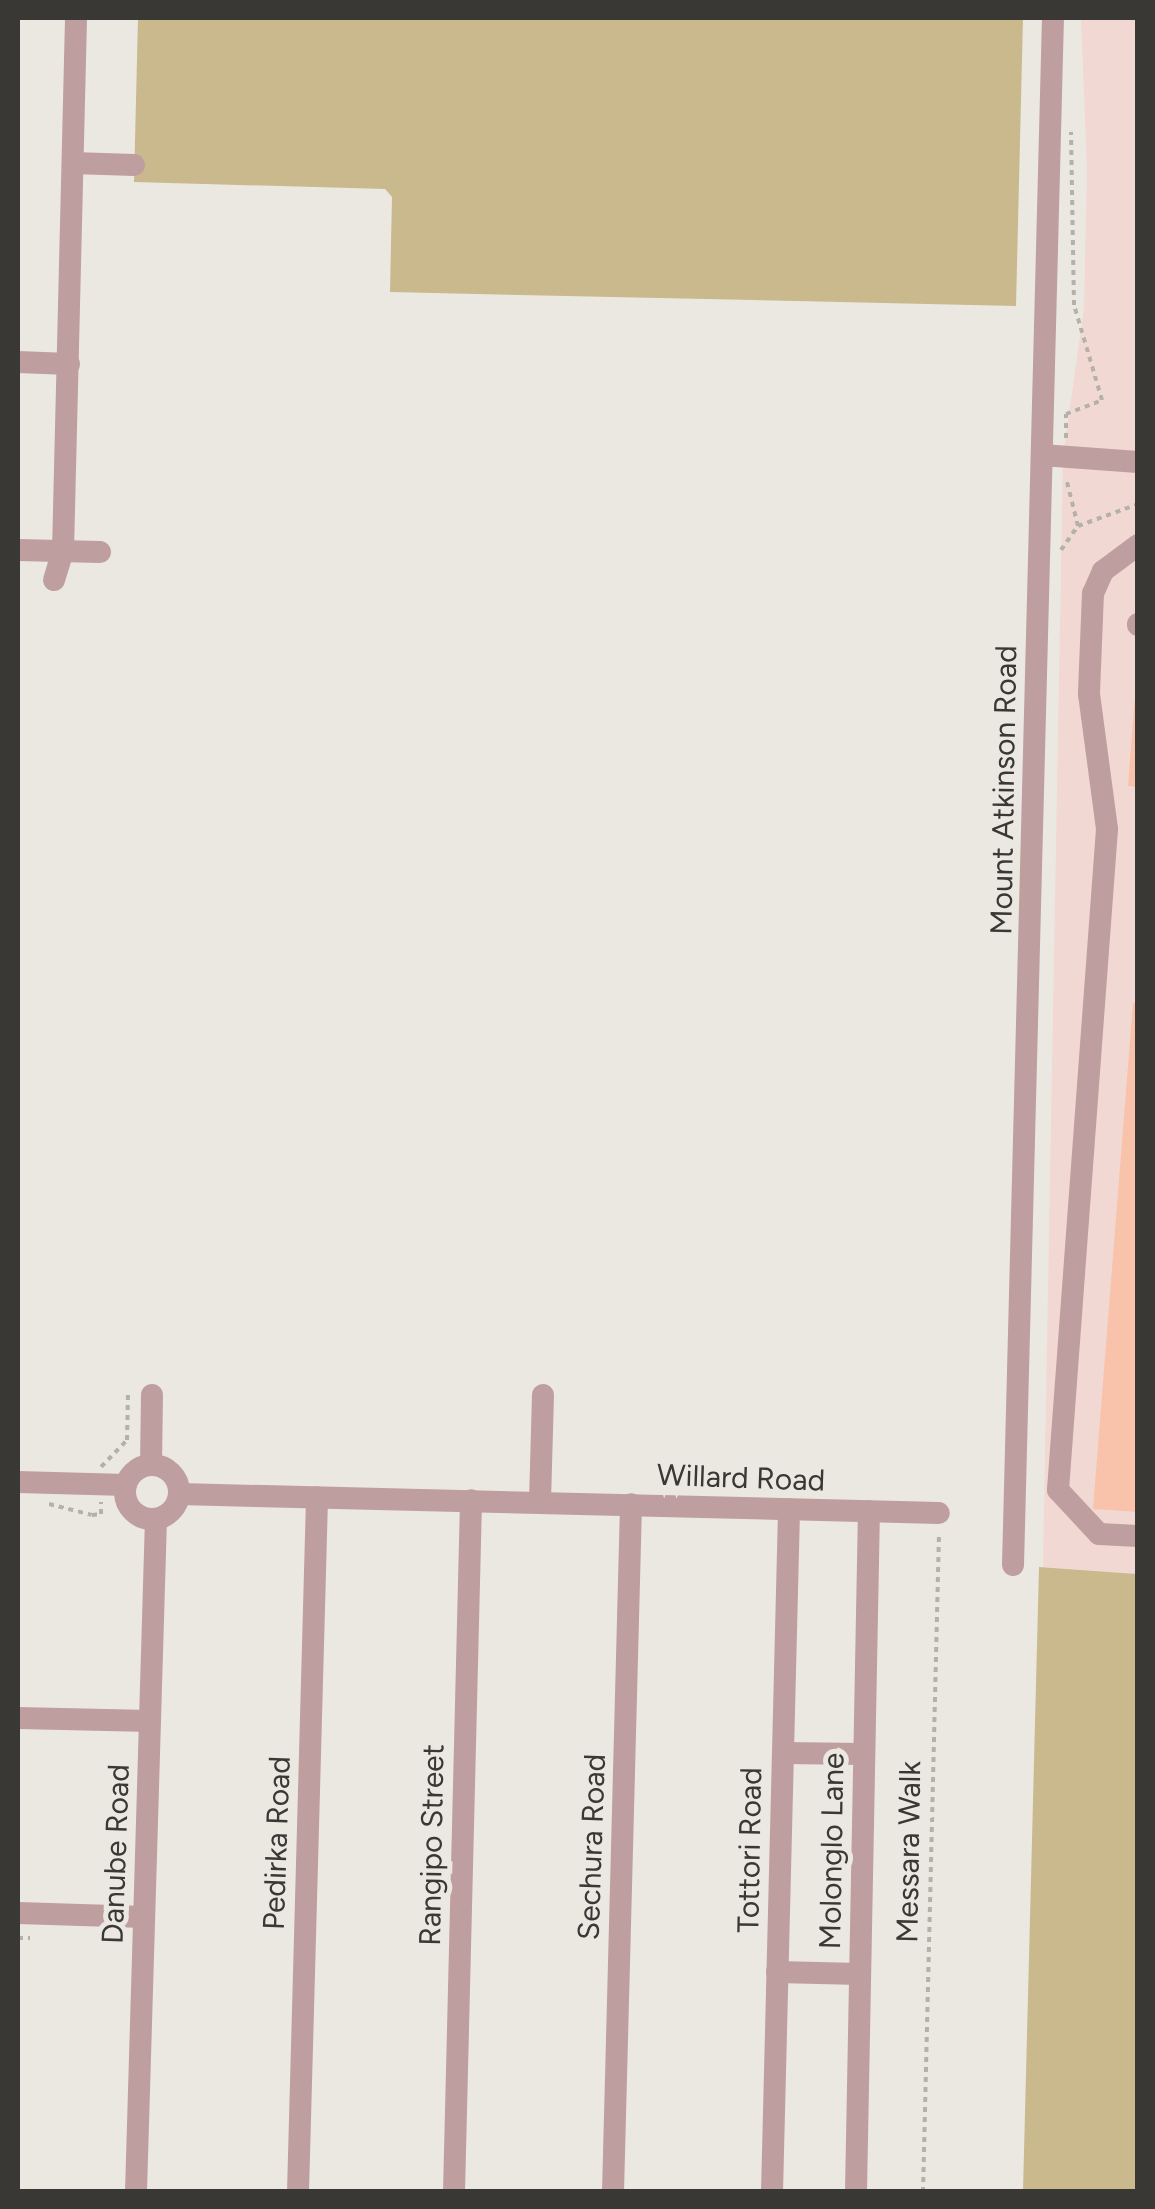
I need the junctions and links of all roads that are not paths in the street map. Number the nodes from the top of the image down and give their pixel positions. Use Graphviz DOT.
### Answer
graph roads {
  1 [pos="76,18"];
  2 [pos="1054,18"];
  3 [pos="72,163"];
  4 [pos="134,165"];
  5 [pos="18,362"];
  6 [pos="69,364"];
  7 [pos="1042,456"];
  8 [pos="1138,462"];
  9 [pos="1138,546"];
  10 [pos="18,550"];
  11 [pos="63,551"];
  12 [pos="100,552"];
  13 [pos="54,580"];
  14 [pos="152,1395"];
  15 [pos="543,1396"];
  16 [pos="151,1465"];
  17 [pos="18,1482"];
  18 [pos="126,1486"];
  19 [pos="179,1494"];
  20 [pos="316,1497"];
  21 [pos="471,1500"];
  22 [pos="540,1502"];
  23 [pos="631,1504"];
  24 [pos="789,1509"];
  25 [pos="870,1512"];
  26 [pos="939,1513"];
  27 [pos="156,1518"];
  28 [pos="1138,1536"];
  29 [pos="1013,1565"];
  30 [pos="18,1718"];
  31 [pos="150,1721"];
  32 [pos="782,1753"];
  33 [pos="864,1754"];
  34 [pos="18,1913"];
  35 [pos="144,1917"];
  36 [pos="777,1972"];
  37 [pos="860,1974"];
  38 [pos="136,2192"];
  39 [pos="298,2192"];
  40 [pos="454,2192"];
  41 [pos="613,2192"];
  42 [pos="772,2192"];
  43 [pos="856,2192"];
  1 -- 3 [label="street"];
  2 -- 7 [label="street, Mount Atkinson Road"];
  3 -- 4 [label="street"];
  3 -- 6 [label="street"];
  5 -- 6 [label="street"];
  6 -- 11 [label="street"];
  7 -- 8 [label="street"];
  7 -- 29 [label="street, Mount Atkinson Road"];
  9 -- 28 [label="street"];
  10 -- 11 [label="street"];
  11 -- 12 [label="street"];
  11 -- 13 [label="street"];
  14 -- 16 [label="street"];
  15 -- 22 [label="street"];
  16 -- 18 [label="street"];
  16 -- 19 [label="street"];
  17 -- 18 [label="street"];
  18 -- 27 [label="street"];
  19 -- 20 [label="street, Willard Road"];
  19 -- 27 [label="street"];
  20 -- 21 [label="street, Willard Road"];
  20 -- 39 [label="street, Pedirka Road"];
  21 -- 22 [label="street, Willard Road"];
  21 -- 40 [label="street, Rangipo Street"];
  22 -- 23 [label="street, Willard Road"];
  23 -- 24 [label="street, Willard Road"];
  23 -- 41 [label="street, Sechura Road"];
  24 -- 25 [label="street, Willard Road"];
  24 -- 32 [label="street, Tottori Road"];
  25 -- 26 [label="street, Willard Road"];
  25 -- 33 [label="street, Molonglo Lane"];
  27 -- 31 [label="street, Danube Road"];
  30 -- 31 [label="street"];
  31 -- 35 [label="street, Danube Road"];
  32 -- 33 [label="street"];
  32 -- 36 [label="street, Tottori Road"];
  33 -- 37 [label="street, Molonglo Lane"];
  34 -- 35 [label="street"];
  35 -- 38 [label="street, Danube Road"];
  36 -- 37 [label="street"];
  36 -- 42 [label="street, Tottori Road"];
  37 -- 43 [label="street, Molonglo Lane"];
}
